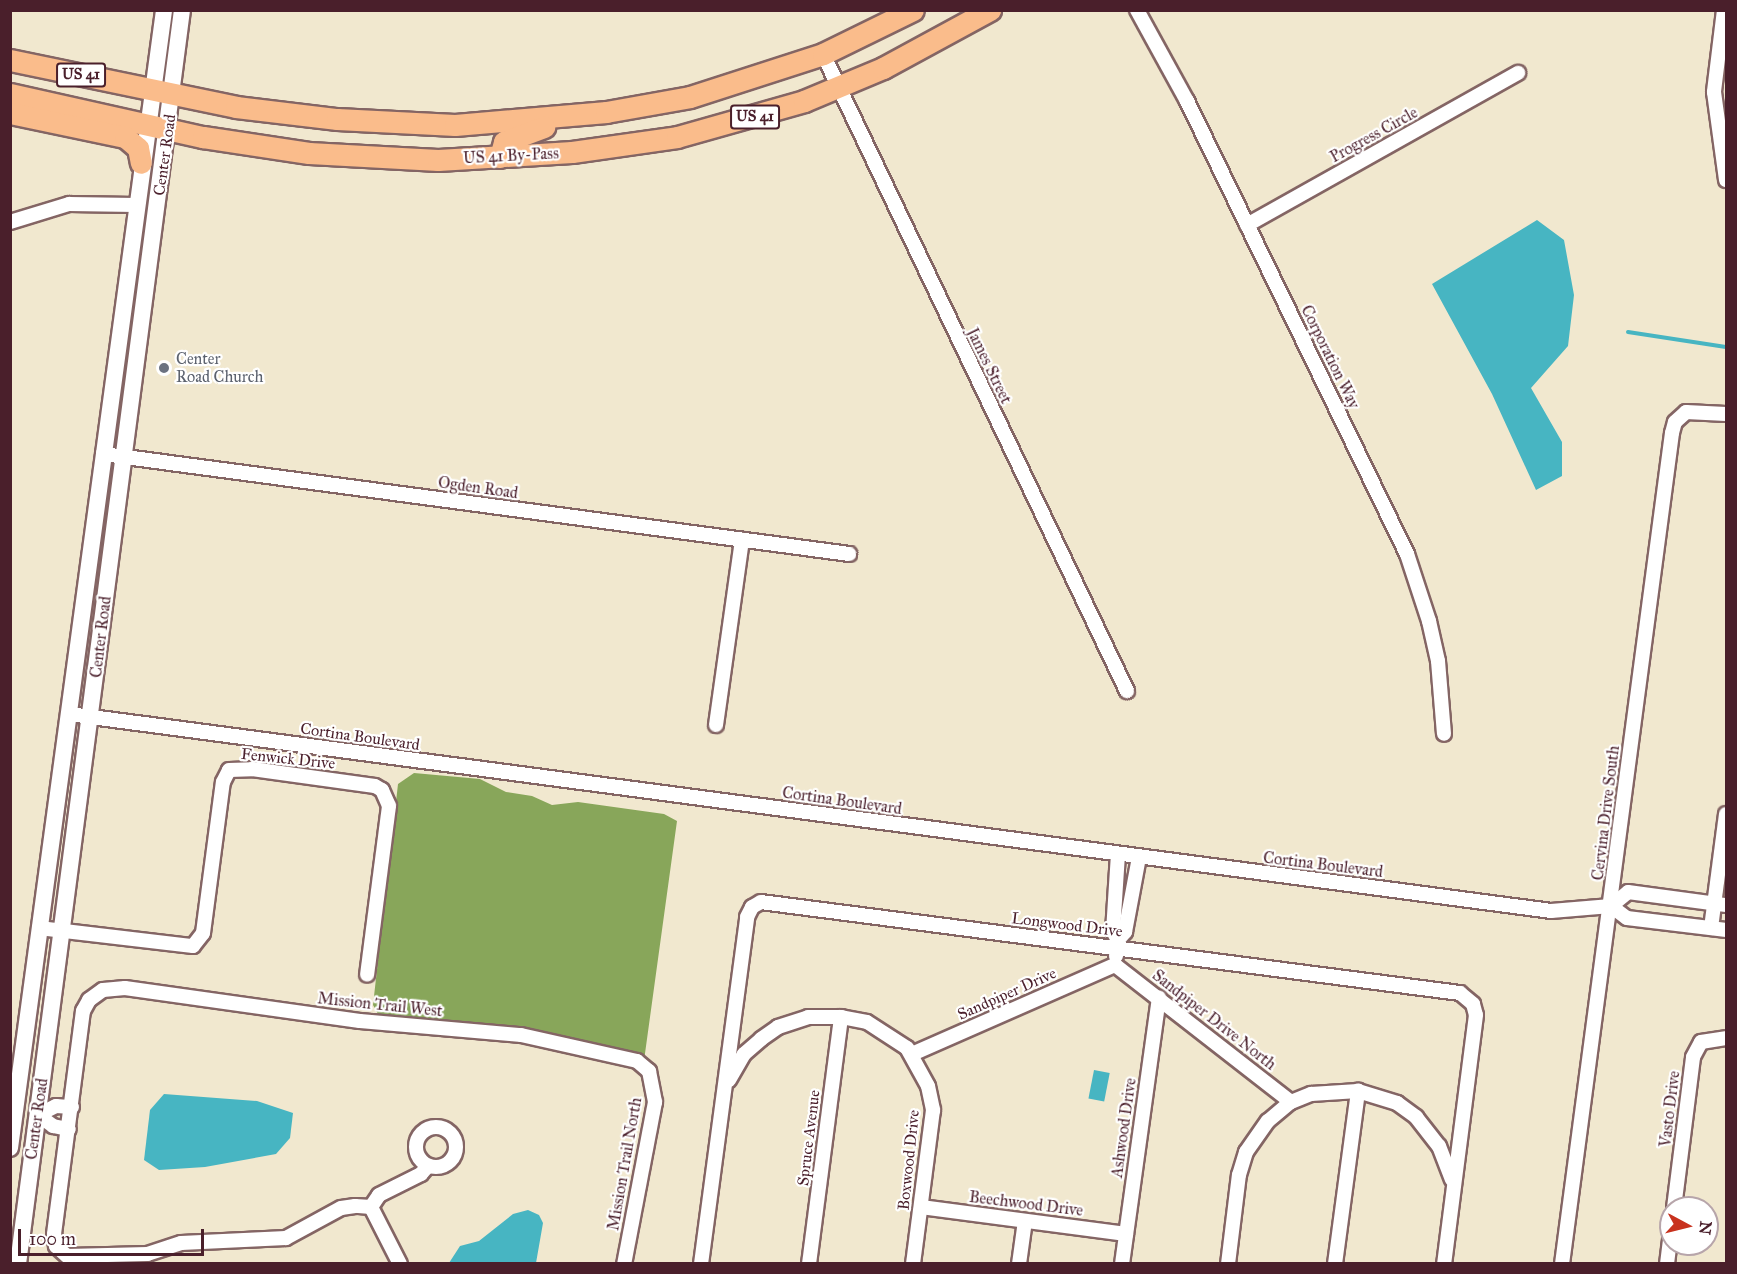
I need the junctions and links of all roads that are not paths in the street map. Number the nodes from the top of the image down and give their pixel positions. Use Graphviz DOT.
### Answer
graph roads {
  1 [pos="164,10"];
  2 [pos="182,10"];
  3 [pos="913,10"];
  4 [pos="990,10"];
  5 [pos="1137,10"];
  6 [pos="1724,10"];
  7 [pos="824,54"];
  8 [pos="10,60"];
  9 [pos="1518,73"];
  10 [pos="838,88"];
  11 [pos="152,90"];
  12 [pos="10,94"];
  13 [pos="174,94"];
  14 [pos="10,113"];
  15 [pos="566,117"];
  16 [pos="147,124"];
  17 [pos="169,129"];
  18 [pos="500,157"];
  19 [pos="141,163"];
  20 [pos="1726,180"];
  21 [pos="136,205"];
  22 [pos="10,222"];
  23 [pos="1247,225"];
  24 [pos="1726,414"];
  25 [pos="103,454"];
  26 [pos="124,457"];
  27 [pos="742,540"];
  28 [pos="849,554"];
  29 [pos="1127,692"];
  30 [pos="69,714"];
  31 [pos="91,717"];
  32 [pos="716,725"];
  33 [pos="1444,734"];
  34 [pos="1726,814"];
  35 [pos="1118,855"];
  36 [pos="1139,857"];
  37 [pos="1721,904"];
  38 [pos="1611,906"];
  39 [pos="39,928"];
  40 [pos="1711,928"];
  41 [pos="1726,930"];
  42 [pos="62,931"];
  43 [pos="1118,944"];
  44 [pos="1115,964"];
  45 [pos="367,975"];
  46 [pos="1159,998"];
  47 [pos="841,1017"];
  48 [pos="1726,1038"];
  49 [pos="912,1054"];
  50 [pos="649,1071"];
  51 [pos="1358,1091"];
  52 [pos="722,1100"];
  53 [pos="1291,1102"];
  54 [pos="72,1107"];
  55 [pos="13,1113"];
  56 [pos="38,1115"];
  57 [pos="69,1129"];
  58 [pos="10,1148"];
  59 [pos="428,1166"];
  60 [pos="1454,1191"];
  61 [pos="1676,1196"];
  62 [pos="372,1207"];
  63 [pos="921,1207"];
  64 [pos="1025,1221"];
  65 [pos="1126,1234"];
  66 [pos="18,1263"];
  67 [pos="400,1263"];
  68 [pos="624,1263"];
  69 [pos="701,1263"];
  70 [pos="809,1263"];
  71 [pos="914,1263"];
  72 [pos="1019,1263"];
  73 [pos="1122,1263"];
  74 [pos="1228,1263"];
  75 [pos="1335,1263"];
  76 [pos="1444,1263"];
  77 [pos="1562,1263"];
  1 -- 11 [label="street, Center Road"];
  2 -- 13 [label="street, Center Road"];
  3 -- 7 [label="main road, US 41 By-Pass / US 41"];
  4 -- 10 [label="main road, US 41 By-Pass / US 41"];
  5 -- 23 [label="street, Corporation Way"];
  6 -- 20 [label="street"];
  7 -- 10 [label="street, James Street"];
  7 -- 15 [label="main road, US 41 By-Pass / US 41"];
  8 -- 11 [label="main road, US 41 By-Pass / US 41"];
  9 -- 23 [label="street, Progress Circle"];
  10 -- 18 [label="main road, US 41 By-Pass / US 41"];
  10 -- 29 [label="street, James Street"];
  11 -- 13 [label="main road, US 41 By-Pass / US 41"];
  11 -- 16 [label="street, Center Road"];
  12 -- 16 [label="main road, US 41 By-Pass / US 41"];
  13 -- 15 [label="main road, US 41 By-Pass / US 41"];
  13 -- 17 [label="street, Center Road"];
  14 -- 19 [label="main road"];
  15 -- 18 [label="main road"];
  16 -- 17 [label="main road, US 41 By-Pass / US 41"];
  16 -- 19 [label="street, Center Road"];
  17 -- 18 [label="main road, US 41 By-Pass / US 41"];
  17 -- 26 [label="street, Center Road"];
  19 -- 21 [label="street, Center Road"];
  21 -- 22 [label="street"];
  21 -- 25 [label="street, Center Road"];
  23 -- 33 [label="street, Corporation Way"];
  24 -- 38 [label="street, Cervina Drive South"];
  25 -- 26 [label="street, Ogden Road"];
  25 -- 30 [label="street, Center Road"];
  26 -- 27 [label="street, Ogden Road"];
  26 -- 31 [label="street, Center Road"];
  27 -- 28 [label="street, Ogden Road"];
  27 -- 32 [label="street"];
  30 -- 31 [label="street, Cortina Boulevard"];
  30 -- 39 [label="street, Center Road"];
  31 -- 35 [label="street, Cortina Boulevard"];
  31 -- 42 [label="street, Center Road"];
  34 -- 37 [label="street"];
  35 -- 36 [label="street, Cortina Boulevard"];
  35 -- 43 [label="street"];
  36 -- 38 [label="street, Cortina Boulevard"];
  36 -- 43 [label="street"];
  37 -- 38 [label="street, Cortina Boulevard"];
  37 -- 40 [label="street"];
  38 -- 40 [label="street"];
  38 -- 77 [label="street, Cervina Drive South"];
  39 -- 42 [label="street, Fenwick Drive"];
  39 -- 55 [label="street, Center Road"];
  40 -- 41 [label="street"];
  42 -- 45 [label="street, Fenwick Drive"];
  42 -- 56 [label="street, Center Road"];
  43 -- 44 [label="street"];
  43 -- 52 [label="street, Longwood Drive"];
  43 -- 60 [label="street, Longwood Drive"];
  44 -- 46 [label="street, Sandpiper Drive North"];
  44 -- 49 [label="street, Sandpiper Drive"];
  46 -- 53 [label="street, Sandpiper Drive North"];
  46 -- 65 [label="street, Ashwood Drive"];
  47 -- 49 [label="street, Boxwood Drive"];
  47 -- 52 [label="street, Boxwood Drive"];
  47 -- 70 [label="street, Spruce Avenue"];
  48 -- 61 [label="street, Vasto Drive"];
  49 -- 63 [label="street, Boxwood Drive"];
  50 -- 54 [label="street, Mission Trail West"];
  50 -- 68 [label="street, Mission Trail North"];
  51 -- 53 [label="street"];
  51 -- 60 [label="street"];
  51 -- 75 [label="street"];
  52 -- 69 [label="street, Longwood Drive"];
  53 -- 74 [label="street"];
  54 -- 56 [label="street"];
  54 -- 57 [label="street"];
  55 -- 56 [label="street"];
  55 -- 58 [label="street, Center Road"];
  56 -- 57 [label="street"];
  56 -- 66 [label="street, Center Road"];
  57 -- 62 [label="street"];
  59 -- 62 [label="street"];
  60 -- 76 [label="street, Longwood Drive"];
  62 -- 67 [label="street"];
  63 -- 64 [label="street, Beechwood Drive"];
  63 -- 71 [label="street, Boxwood Drive"];
  64 -- 65 [label="street, Beechwood Drive"];
  64 -- 72 [label="street"];
  65 -- 73 [label="street, Ashwood Drive"];
}
